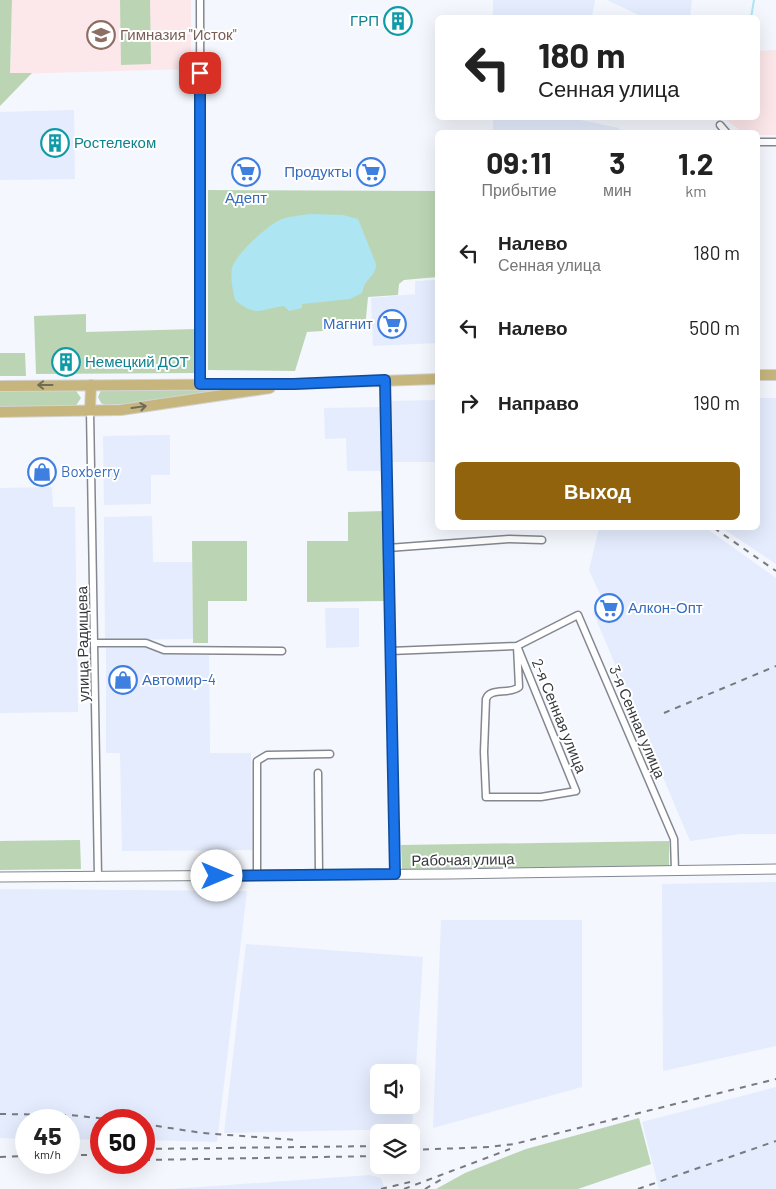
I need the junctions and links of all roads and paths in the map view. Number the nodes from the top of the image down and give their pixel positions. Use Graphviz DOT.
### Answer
graph roads {
  1 [pos="200,0"];
  2 [pos="720,125"];
  3 [pos="724,130"];
  4 [pos="760,142"];
  5 [pos="776,142"];
  6 [pos="760,375"];
  7 [pos="776,375"];
  8 [pos="435,379"];
  9 [pos="385,380"];
  10 [pos="200,384"];
  11 [pos="294,384"];
  12 [pos="90,385"];
  13 [pos="0,386"];
  14 [pos="90,410"];
  15 [pos="0,412"];
  16 [pos="542,540"];
  17 [pos="388,548"];
  18 [pos="95,643"];
  19 [pos="517,646"];
  20 [pos="282,651"];
  21 [pos="390,651"];
  22 [pos="330,754"];
  23 [pos="318,773"];
  24 [pos="776,869"];
  25 [pos="675,871"];
  26 [pos="395,874"];
  27 [pos="319,875"];
  28 [pos="257,876"];
  29 [pos="0,877"];
  30 [pos="98,877"];
  1 -- 10 [label="street"];
  2 -- 3 [label="street"];
  4 -- 5 [label="street"];
  6 -- 7 [label="main road"];
  8 -- 9 [label="main road"];
  9 -- 11 [label="main road"];
  9 -- 17 [label="street"];
  10 -- 11 [label="main road"];
  10 -- 12 [label="main road"];
  14 -- 11 [label="main road, one-way"];
  12 -- 13 [label="main road, one-way"];
  12 -- 14 [label="main road"];
  14 -- 15 [label="main road"];
  14 -- 18 [label="street, улица Радищева"];
  16 -- 17 [label="street"];
  17 -- 21 [label="street"];
  18 -- 20 [label="street"];
  18 -- 30 [label="street, улица Радищева"];
  19 -- 19 [label="street, 2-я Сенная улица"];
  19 -- 21 [label="street"];
  19 -- 25 [label="street, 3-я Сенная улица"];
  21 -- 26 [label="street"];
  22 -- 28 [label="street"];
  23 -- 27 [label="street"];
  24 -- 25 [label="main road, Рабочая улица"];
  25 -- 26 [label="main road, Рабочая улица"];
  26 -- 27 [label="main road, Рабочая улица"];
  27 -- 28 [label="main road, Рабочая улица"];
  28 -- 30 [label="main road, Рабочая улица"];
  29 -- 30 [label="main road, Рабочая улица"];
}
